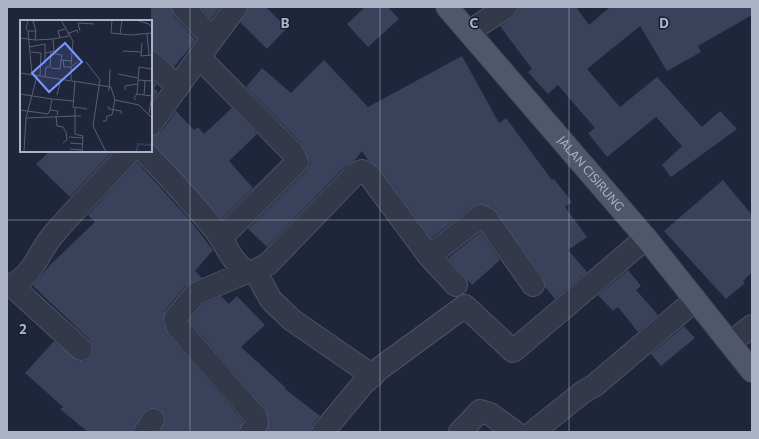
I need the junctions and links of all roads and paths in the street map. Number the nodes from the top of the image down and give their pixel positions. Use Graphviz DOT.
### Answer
graph roads {
  1 [pos="183,7"];
  2 [pos="236,7"];
  3 [pos="447,7"];
  4 [pos="506,7"];
  5 [pos="469,32"];
  6 [pos="212,38"];
  7 [pos="199,57"];
  8 [pos="152,63"];
  9 [pos="178,87"];
  10 [pos="152,123"];
  11 [pos="129,152"];
  12 [pos="145,152"];
  13 [pos="221,238"];
  14 [pos="646,238"];
  15 [pos="429,256"];
  16 [pos="251,272"];
  17 [pos="456,284"];
  18 [pos="533,285"];
  19 [pos="9,286"];
  20 [pos="695,300"];
  21 [pos="752,326"];
  22 [pos="730,342"];
  23 [pos="82,349"];
  24 [pos="752,371"];
  25 [pos="373,376"];
  26 [pos="251,432"];
  27 [pos="323,432"];
  28 [pos="460,432"];
  29 [pos="515,432"];
  30 [pos="533,432"];
  1 -- 6 [label="street"];
  2 -- 6 [label="street"];
  3 -- 5 [label="main road, JALAN CISIRUNG"];
  4 -- 5 [label="street"];
  5 -- 14 [label="main road, JALAN CISIRUNG"];
  6 -- 7 [label="street"];
  7 -- 9 [label="street"];
  7 -- 13 [label="street"];
  8 -- 9 [label="street"];
  9 -- 10 [label="street"];
  11 -- 19 [label="street"];
  12 -- 13 [label="street"];
  13 -- 16 [label="street"];
  14 -- 20 [label="main road, JALAN CISIRUNG"];
  14 -- 25 [label="street"];
  15 -- 16 [label="street"];
  15 -- 17 [label="street"];
  15 -- 18 [label="street"];
  16 -- 25 [label="street"];
  16 -- 26 [label="street"];
  19 -- 23 [label="street"];
  20 -- 22 [label="main road, JALAN CISIRUNG"];
  20 -- 30 [label="street"];
  21 -- 22 [label="street"];
  22 -- 24 [label="main road, JALAN CISIRUNG"];
  25 -- 27 [label="street"];
  28 -- 29 [label="street"];
}
